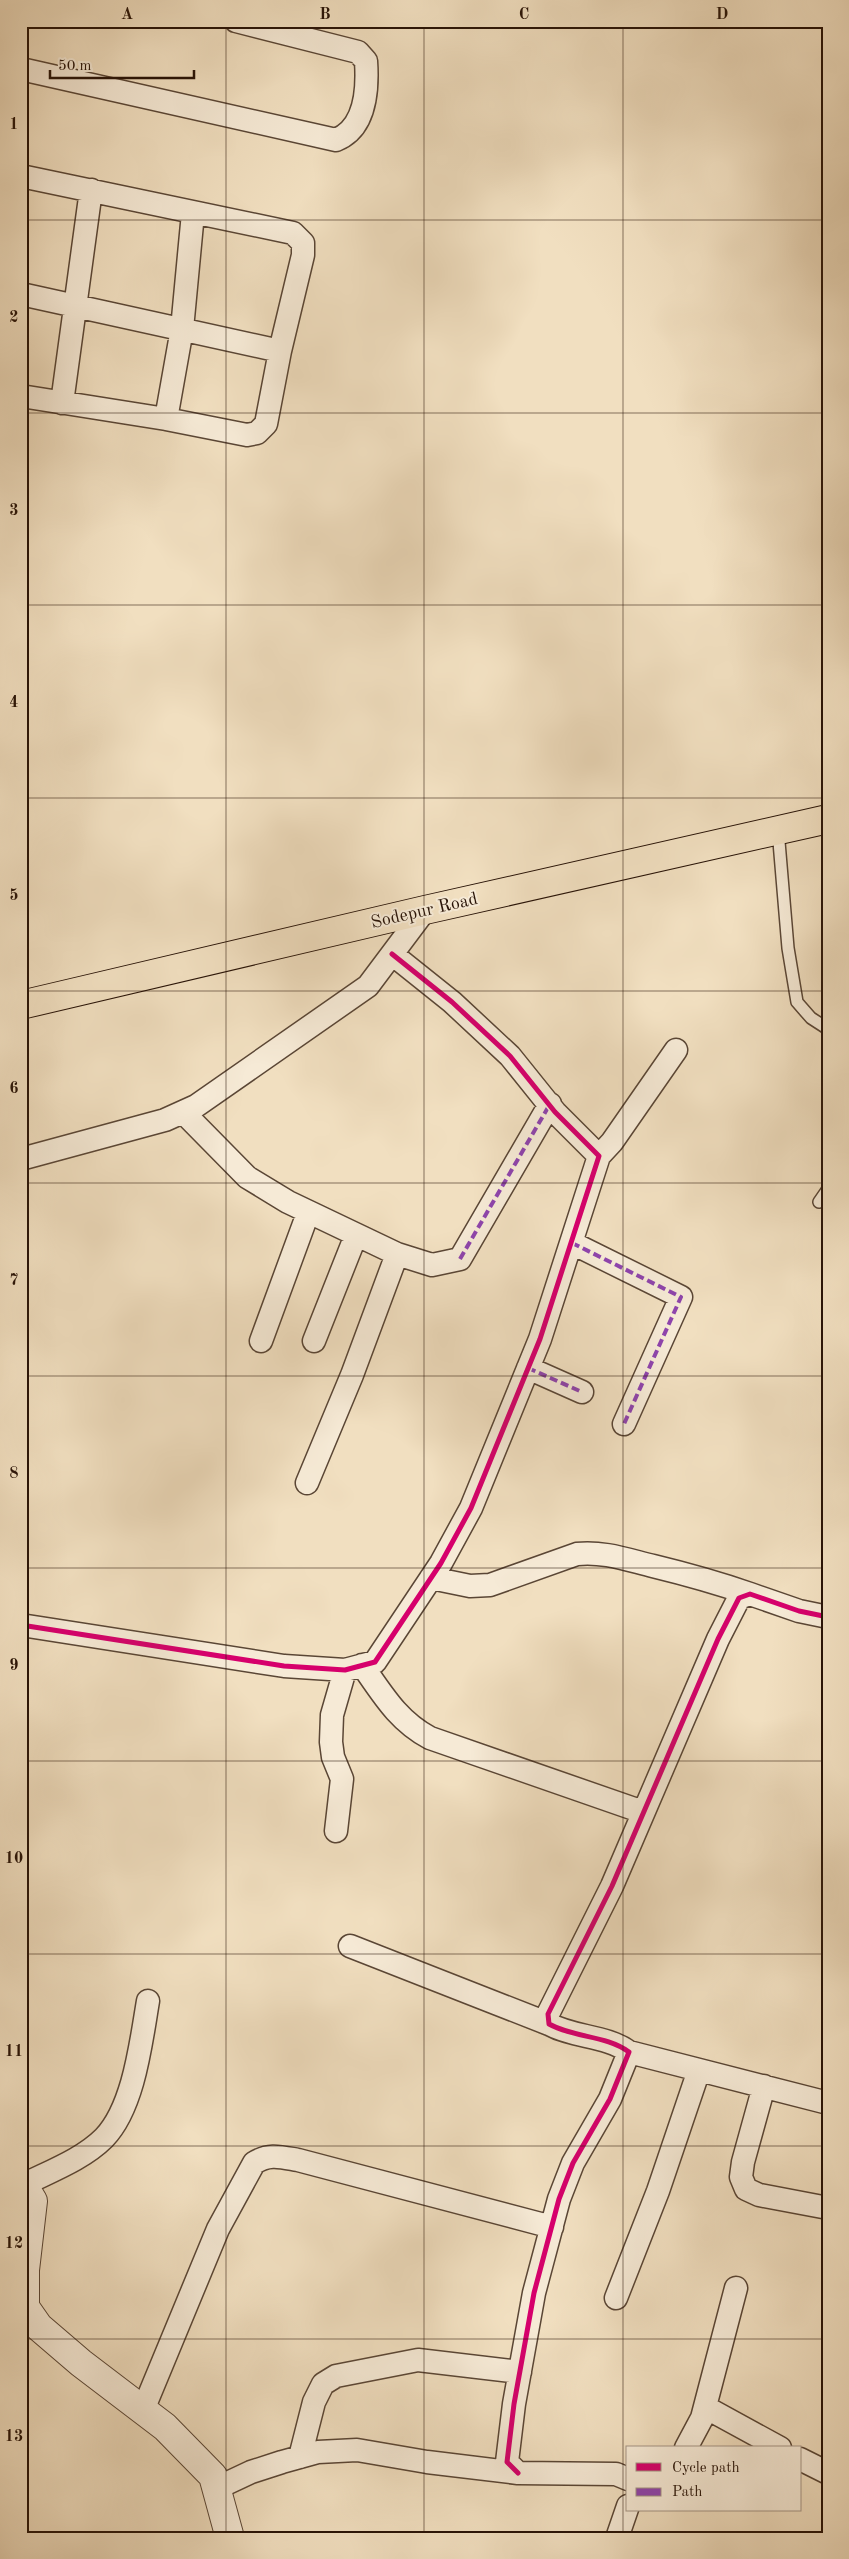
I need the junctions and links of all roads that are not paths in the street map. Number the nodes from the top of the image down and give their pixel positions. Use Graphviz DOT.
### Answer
graph roads {
  1 [pos="236,21"];
  2 [pos="21,69"];
  3 [pos="21,176"];
  4 [pos="90,190"];
  5 [pos="193,213"];
  6 [pos="21,294"];
  7 [pos="75,306"];
  8 [pos="182,329"];
  9 [pos="280,351"];
  10 [pos="21,396"];
  11 [pos="62,403"];
  12 [pos="166,419"];
  13 [pos="828,819"];
  14 [pos="778,830"];
  15 [pos="425,910"];
  16 [pos="392,954"];
  17 [pos="21,1005"];
  18 [pos="828,1029"];
  19 [pos="676,1050"];
  20 [pos="550,1104"];
  21 [pos="183,1112"];
  22 [pos="599,1156"];
  23 [pos="21,1159"];
  24 [pos="828,1189"];
  25 [pos="818,1202"];
  26 [pos="308,1213"];
  27 [pos="356,1235"];
  28 [pos="572,1243"];
  29 [pos="397,1254"];
  30 [pos="261,1341"];
  31 [pos="314,1341"];
  32 [pos="528,1368"];
  33 [pos="582,1392"];
  34 [pos="624,1424"];
  35 [pos="306,1483"];
  36 [pos="431,1578"];
  37 [pos="750,1594"];
  38 [pos="828,1617"];
  39 [pos="21,1625"];
  40 [pos="354,1667"];
  41 [pos="644,1812"];
  42 [pos="336,1831"];
  43 [pos="350,1946"];
  44 [pos="148,2001"];
  45 [pos="549,2024"];
  46 [pos="629,2052"];
  47 [pos="699,2070"];
  48 [pos="764,2086"];
  49 [pos="828,2103"];
  50 [pos="23,2183"];
  51 [pos="828,2208"];
  52 [pos="552,2227"];
  53 [pos="736,2288"];
  54 [pos="616,2298"];
  55 [pos="23,2311"];
  56 [pos="520,2372"];
  57 [pos="705,2407"];
  58 [pos="143,2410"];
  59 [pos="687,2446"];
  60 [pos="776,2446"];
  61 [pos="300,2457"];
  62 [pos="802,2460"];
  63 [pos="518,2473"];
  64 [pos="828,2473"];
  65 [pos="626,2478"];
  66 [pos="217,2488"];
  67 [pos="626,2512"];
  68 [pos="230,2538"];
  69 [pos="617,2538"];
  1 -- 2 [label="street"];
  3 -- 4 [label="street"];
  4 -- 5 [label="street"];
  4 -- 7 [label="street"];
  5 -- 8 [label="street"];
  5 -- 9 [label="street"];
  6 -- 7 [label="street"];
  7 -- 8 [label="street"];
  7 -- 11 [label="street"];
  8 -- 9 [label="street"];
  8 -- 12 [label="street"];
  9 -- 12 [label="street"];
  10 -- 11 [label="street"];
  11 -- 12 [label="street"];
  13 -- 14 [label="main road, Sodepur Road"];
  14 -- 15 [label="main road, Sodepur Road"];
  14 -- 18 [label="lane"];
  15 -- 16 [label="street"];
  15 -- 17 [label="main road, Sodepur Road"];
  16 -- 20 [label="street"];
  16 -- 21 [label="street"];
  19 -- 22 [label="street"];
  20 -- 22 [label="street"];
  20 -- 29 [label="street"];
  21 -- 23 [label="street"];
  21 -- 26 [label="street"];
  22 -- 28 [label="street"];
  24 -- 25 [label="lane"];
  26 -- 27 [label="street"];
  26 -- 30 [label="street"];
  27 -- 29 [label="street"];
  27 -- 31 [label="street"];
  28 -- 32 [label="street"];
  28 -- 34 [label="street"];
  29 -- 35 [label="street"];
  32 -- 33 [label="street"];
  32 -- 36 [label="street"];
  36 -- 37 [label="street"];
  36 -- 40 [label="street"];
  37 -- 38 [label="street"];
  37 -- 41 [label="street"];
  39 -- 40 [label="street"];
  40 -- 41 [label="street"];
  40 -- 42 [label="street"];
  41 -- 45 [label="street"];
  43 -- 45 [label="street"];
  44 -- 50 [label="street"];
  45 -- 46 [label="street"];
  46 -- 47 [label="street"];
  46 -- 52 [label="street"];
  47 -- 48 [label="street"];
  47 -- 54 [label="street"];
  48 -- 49 [label="street"];
  48 -- 51 [label="street"];
  50 -- 55 [label="street"];
  52 -- 56 [label="street"];
  52 -- 58 [label="street"];
  53 -- 57 [label="street"];
  55 -- 58 [label="street"];
  56 -- 61 [label="street"];
  56 -- 63 [label="street"];
  57 -- 59 [label="street"];
  57 -- 60 [label="street"];
  58 -- 66 [label="street"];
  61 -- 63 [label="street"];
  61 -- 66 [label="street"];
  62 -- 64 [label="street"];
  63 -- 65 [label="street"];
  66 -- 68 [label="street"];
  67 -- 69 [label="street"];
}
